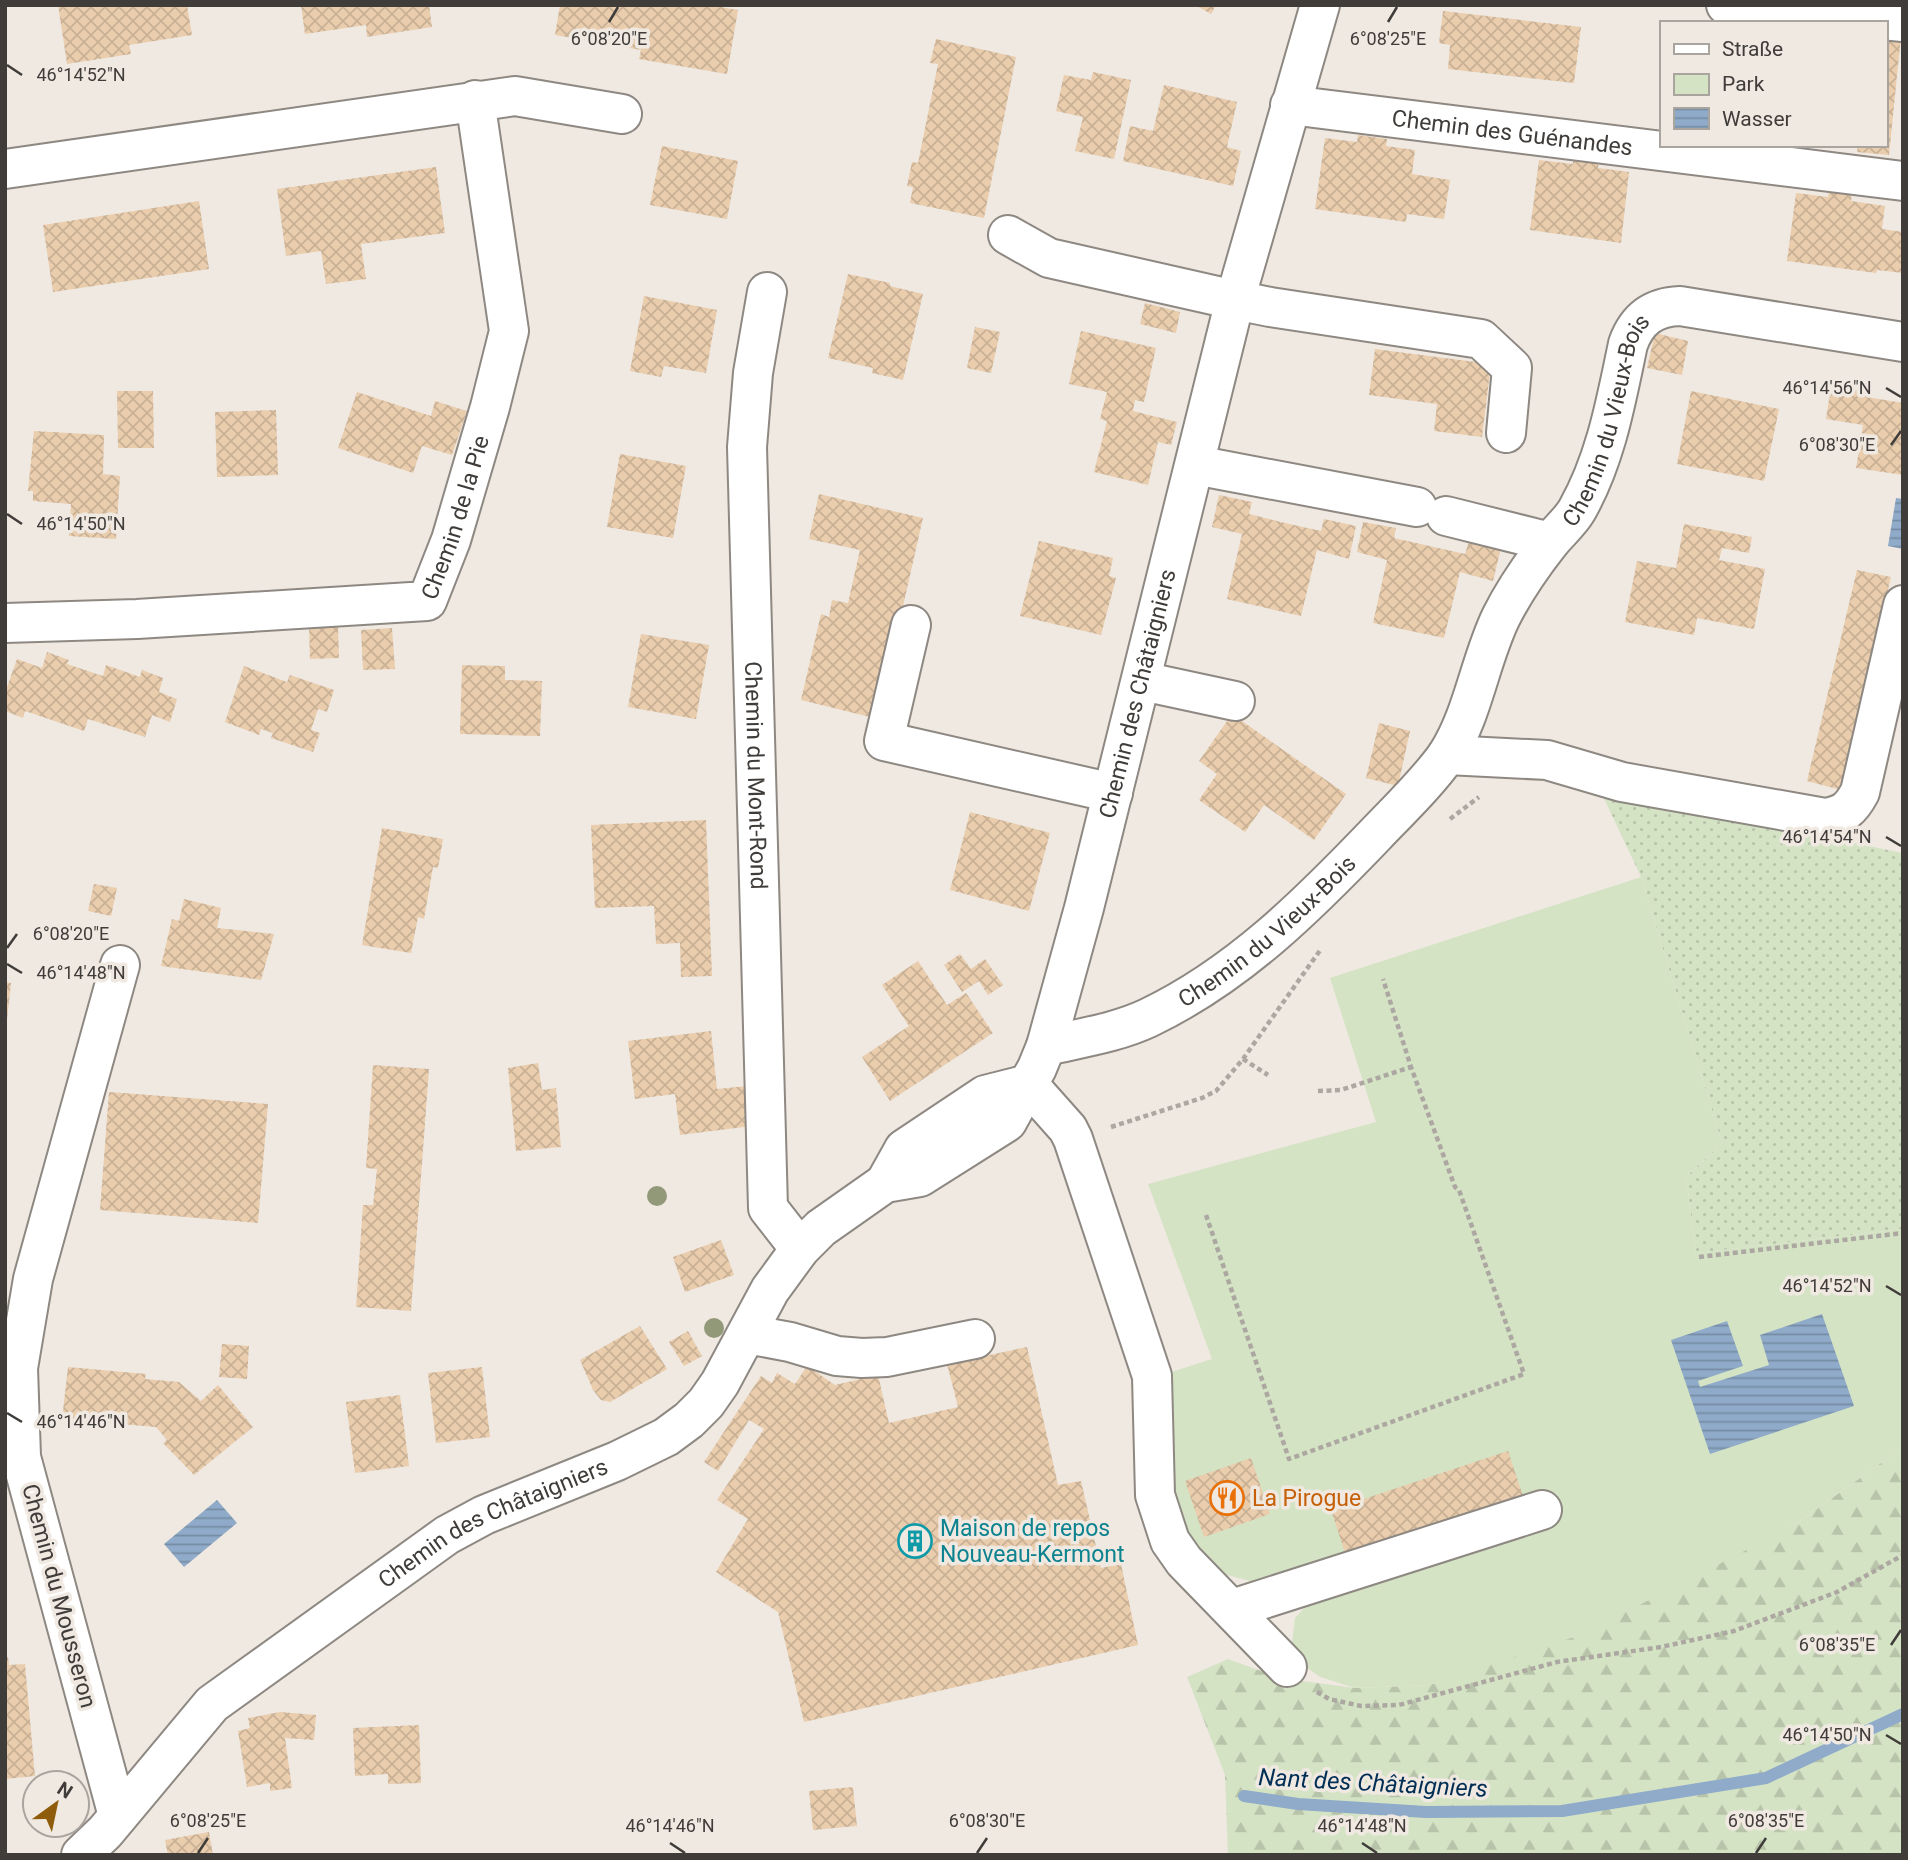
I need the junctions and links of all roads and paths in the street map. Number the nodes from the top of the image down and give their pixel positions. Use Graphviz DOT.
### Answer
graph roads {
  1 [pos="1320,5"];
  2 [pos="1726,5"];
  3 [pos="1903,22"];
  4 [pos="475,100"];
  5 [pos="1290,105"];
  6 [pos="622,114"];
  7 [pos="5,169"];
  8 [pos="1903,181"];
  9 [pos="1008,234"];
  10 [pos="767,292"];
  11 [pos="1235,300"];
  12 [pos="1903,342"];
  13 [pos="1506,433"];
  14 [pos="1195,465"];
  15 [pos="1550,542"];
  16 [pos="1903,605"];
  17 [pos="5,623"];
  18 [pos="911,625"];
  19 [pos="1142,681"];
  20 [pos="1235,701"];
  21 [pos="1447,755"];
  22 [pos="1529,758"];
  23 [pos="1113,793"];
  24 [pos="1449,819"];
  25 [pos="1328,938"];
  26 [pos="120,965"];
  27 [pos="1383,979"];
  28 [pos="1046,1046"];
  29 [pos="1243,1059"];
  30 [pos="1411,1067"];
  31 [pos="1268,1075"];
  32 [pos="1028,1084"];
  33 [pos="1318,1091"];
  34 [pos="1073,1139"];
  35 [pos="1206,1215"];
  36 [pos="1903,1233"];
  37 [pos="800,1248"];
  38 [pos="1699,1257"];
  39 [pos="747,1334"];
  40 [pos="975,1339"];
  41 [pos="1542,1510"];
  42 [pos="1903,1555"];
  43 [pos="1232,1609"];
  44 [pos="1287,1667"];
  45 [pos="105,1839"];
  1 -- 5 [label="street, Chemin des Châtaigniers"];
  2 -- 3 [label="street"];
  4 -- 6 [label="street"];
  4 -- 7 [label="street"];
  4 -- 17 [label="street, Chemin de la Pie"];
  5 -- 8 [label="street, Chemin des Guénandes"];
  5 -- 11 [label="street, Chemin des Châtaigniers"];
  9 -- 11 [label="street"];
  10 -- 37 [label="street, Chemin du Mont-Rond"];
  11 -- 13 [label="street"];
  11 -- 14 [label="street, Chemin des Châtaigniers"];
  12 -- 15 [label="street, Chemin du Vieux-Bois"];
  14 -- 15 [label="street"];
  14 -- 19 [label="street, Chemin des Châtaigniers"];
  15 -- 21 [label="street, Chemin du Vieux-Bois"];
  16 -- 22 [label="street"];
  18 -- 23 [label="street"];
  19 -- 20 [label="street"];
  19 -- 23 [label="street, Chemin des Châtaigniers"];
  21 -- 22 [label="street"];
  21 -- 28 [label="street, Chemin du Vieux-Bois"];
  22 -- 24 [label="path"];
  23 -- 28 [label="street, Chemin des Châtaigniers"];
  25 -- 29 [label="path"];
  26 -- 45 [label="street, Chemin du Mousseron"];
  27 -- 30 [label="path"];
  28 -- 32 [label="street, Chemin des Châtaigniers"];
  29 -- 31 [label="path"];
  29 -- 34 [label="path"];
  30 -- 33 [label="path"];
  30 -- 35 [label="path"];
  32 -- 34 [label="street"];
  32 -- 37 [label="street, Chemin des Châtaigniers"];
  34 -- 43 [label="street"];
  36 -- 38 [label="path"];
  37 -- 39 [label="street, Chemin des Châtaigniers"];
  39 -- 40 [label="street"];
  39 -- 45 [label="street, Chemin des Châtaigniers"];
  41 -- 43 [label="street"];
  42 -- 44 [label="path"];
  43 -- 44 [label="street"];
}
